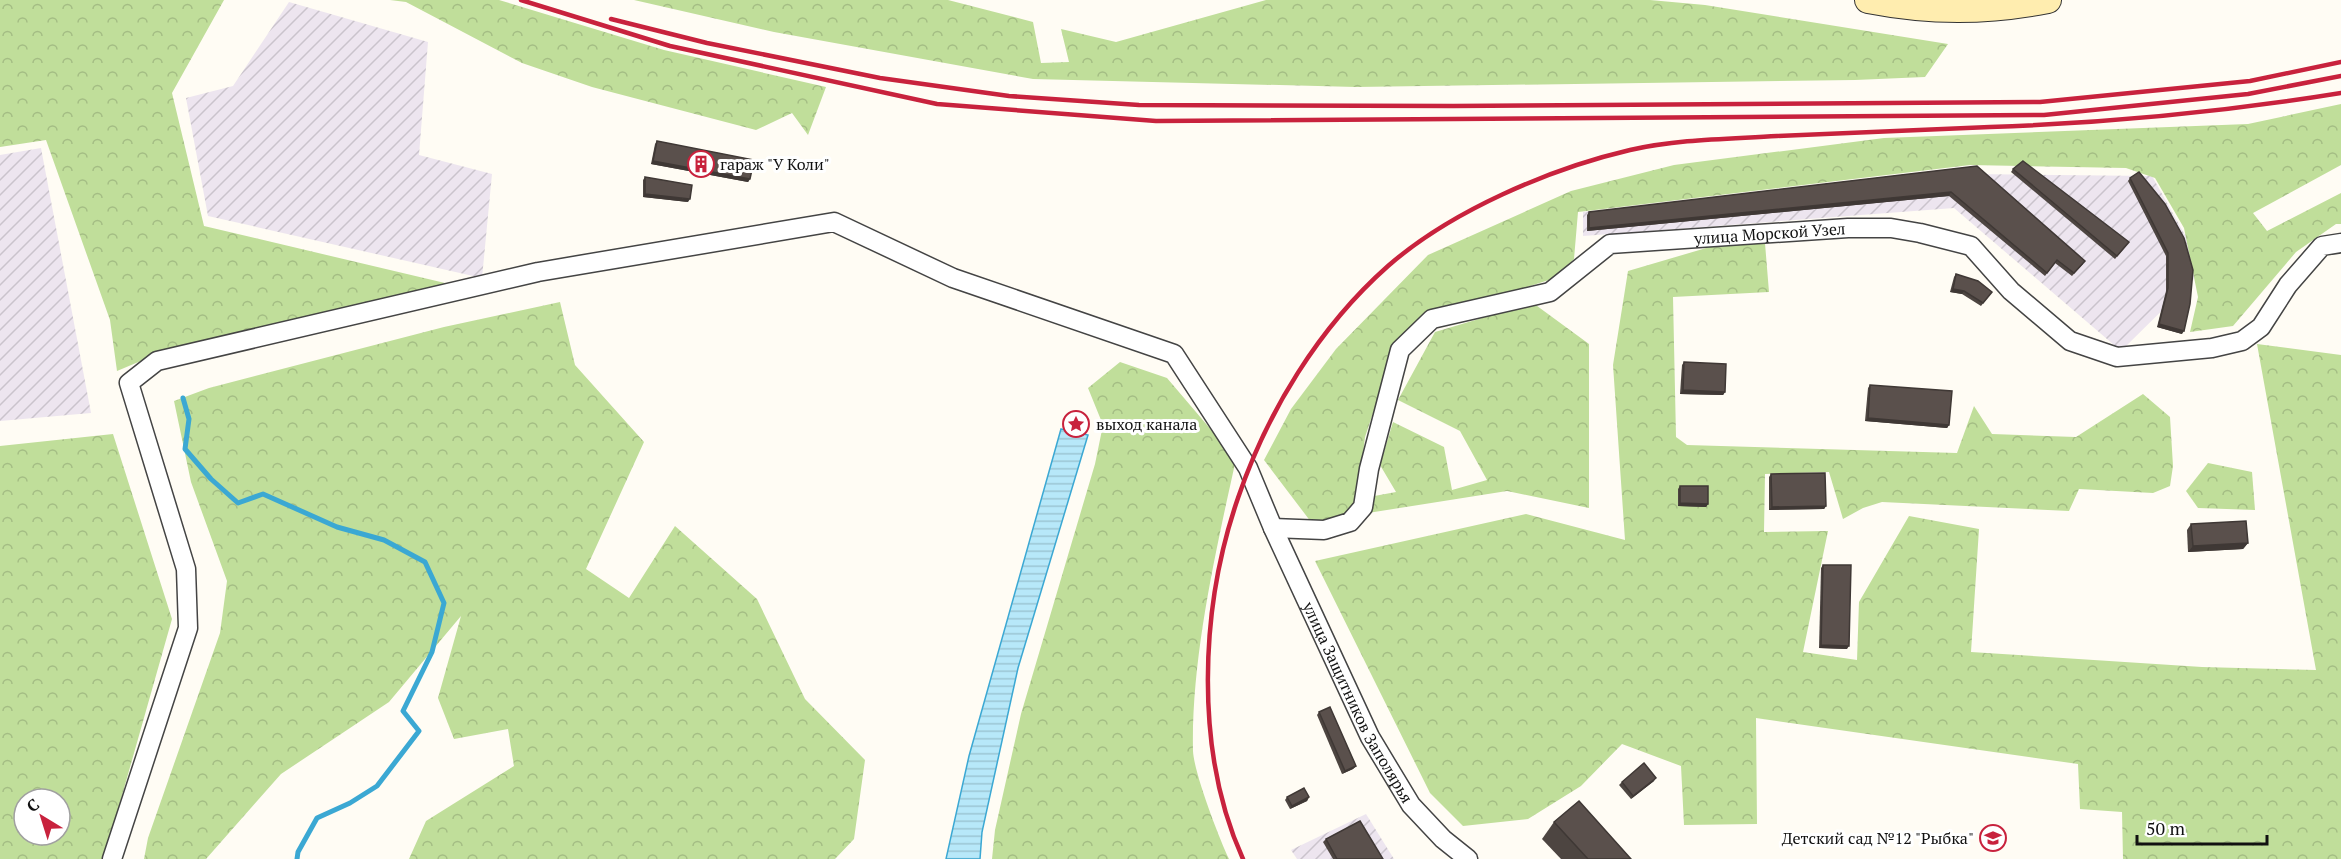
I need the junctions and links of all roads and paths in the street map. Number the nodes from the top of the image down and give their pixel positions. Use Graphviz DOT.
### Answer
graph roads {
  1 [pos="1868,0"];
  2 [pos="2048,0"];
  3 [pos="2341,243"];
  4 [pos="1273,528"];
  5 [pos="112,859"];
  6 [pos="1468,859"];
  1 -- 2 [label="main road"];
  3 -- 4 [label="street, улица Морской Узел"];
  4 -- 5 [label="street, улица Защитников Заполярья"];
  4 -- 6 [label="street, улица Защитников Заполярья"];
}
